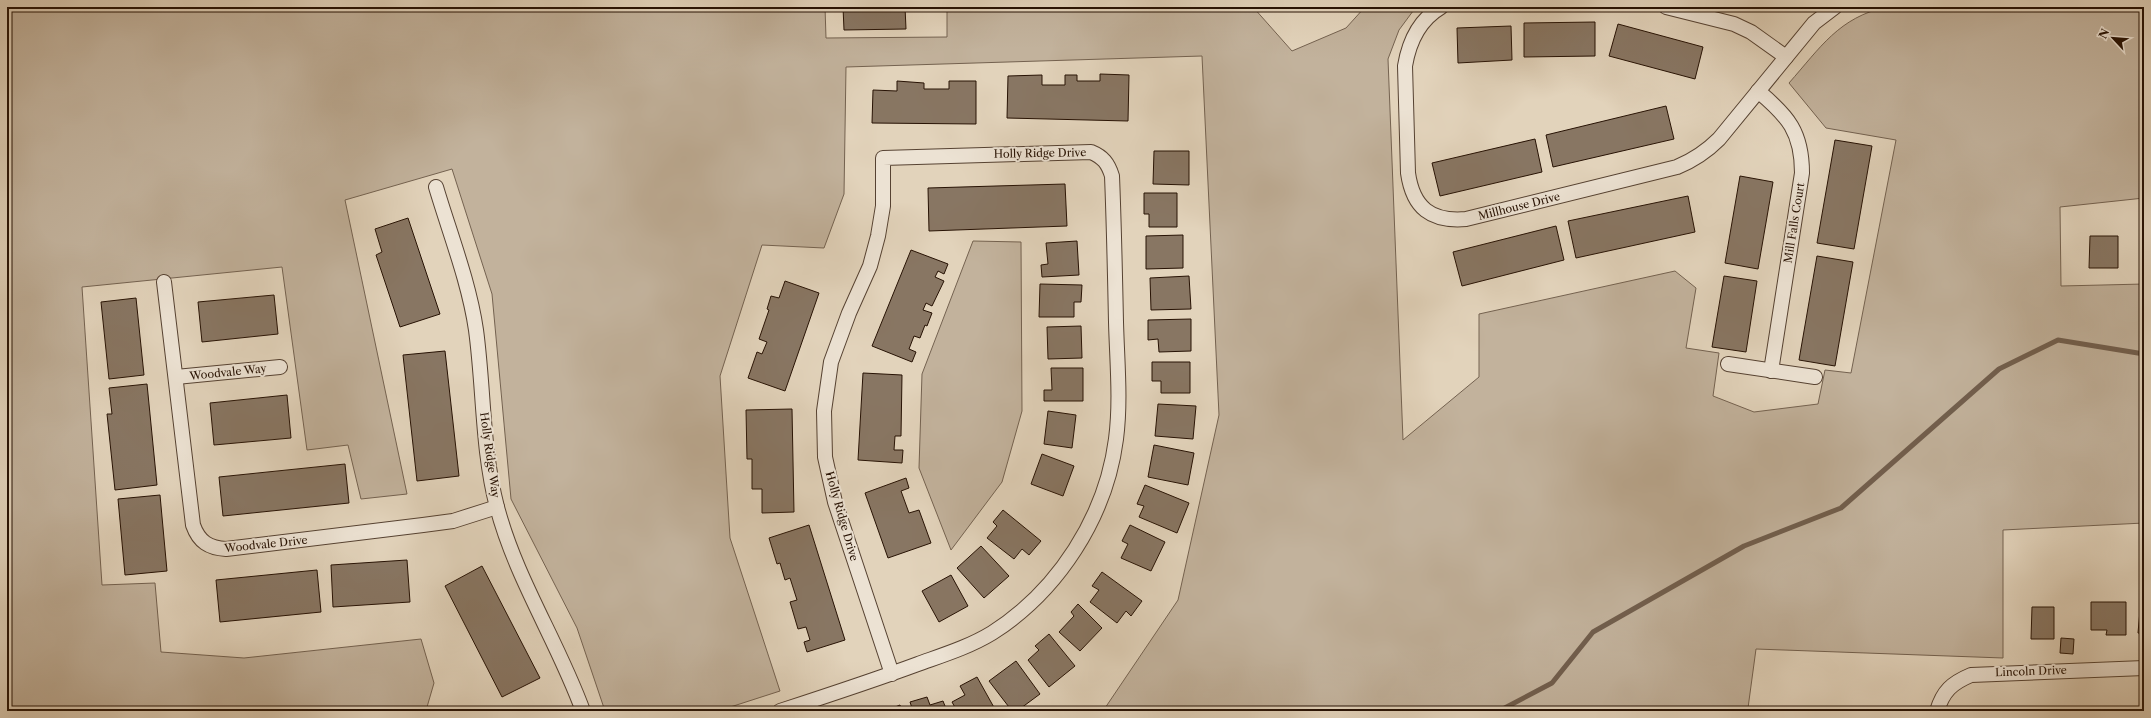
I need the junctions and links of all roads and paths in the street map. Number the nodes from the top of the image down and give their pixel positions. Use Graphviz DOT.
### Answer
graph roads {
  1 [pos="1441,7"];
  2 [pos="1666,7"];
  3 [pos="1835,7"];
  4 [pos="1786,57"];
  5 [pos="1758,91"];
  6 [pos="436,187"];
  7 [pos="164,282"];
  8 [pos="1728,364"];
  9 [pos="280,367"];
  10 [pos="1771,370"];
  11 [pos="176,377"];
  12 [pos="1815,378"];
  13 [pos="497,507"];
  14 [pos="2144,668"];
  15 [pos="892,674"];
  16 [pos="583,711"];
  17 [pos="780,711"];
  18 [pos="1937,711"];
  1 -- 5 [label="street, Millhouse Drive"];
  2 -- 4 [label="street"];
  3 -- 4 [label="street, Millhouse Drive"];
  4 -- 5 [label="street, Millhouse Drive"];
  5 -- 10 [label="street, Mill Falls Court"];
  6 -- 13 [label="street, Holly Ridge Way"];
  7 -- 11 [label="street, Woodvale Drive"];
  8 -- 10 [label="street"];
  9 -- 11 [label="street, Woodvale Way"];
  10 -- 12 [label="street"];
  11 -- 13 [label="street, Woodvale Drive"];
  13 -- 16 [label="street, Holly Ridge Way"];
  14 -- 18 [label="street, Lincoln Drive"];
  15 -- 15 [label="street, Holly Ridge Drive"];
  15 -- 17 [label="street, Holly Ridge Drive"];
}
